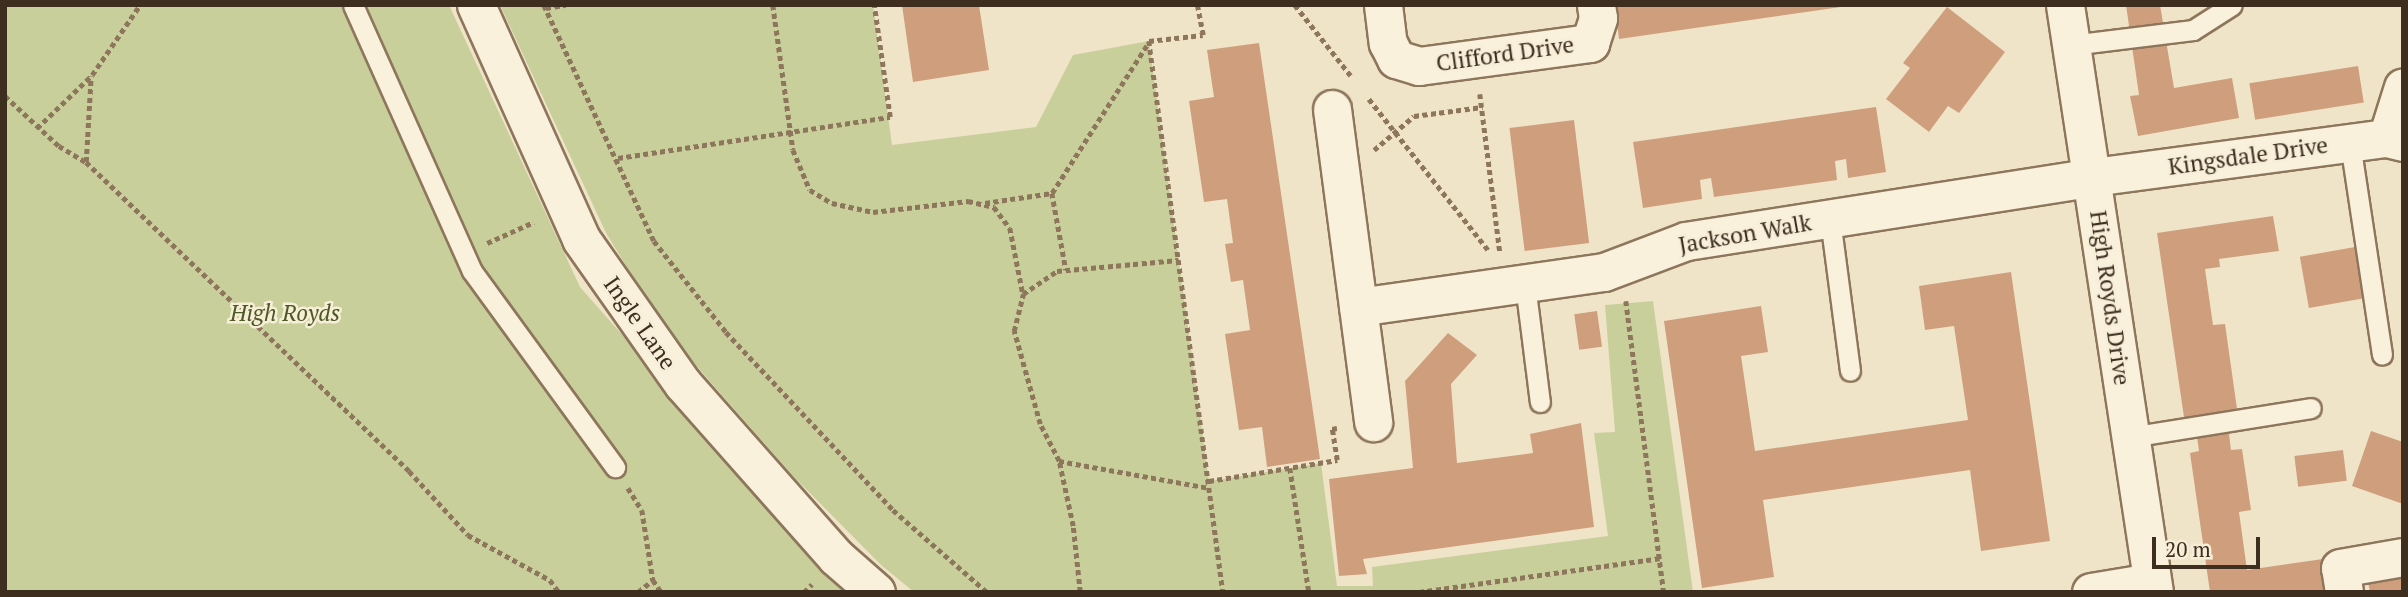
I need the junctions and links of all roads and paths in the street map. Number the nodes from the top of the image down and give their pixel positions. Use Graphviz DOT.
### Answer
graph roads {
  1 [pos="140,5"];
  2 [pos="353,5"];
  3 [pos="476,5"];
  4 [pos="566,5"];
  5 [pos="772,5"];
  6 [pos="874,5"];
  7 [pos="1197,5"];
  8 [pos="1295,5"];
  9 [pos="1383,5"];
  10 [pos="1596,5"];
  11 [pos="2065,5"];
  12 [pos="2232,5"];
  13 [pos="545,7"];
  14 [pos="1149,41"];
  15 [pos="2071,45"];
  16 [pos="1476,58"];
  17 [pos="92,75"];
  18 [pos="1353,79"];
  19 [pos="2403,87"];
  20 [pos="5,96"];
  21 [pos="1347,99"];
  22 [pos="1482,107"];
  23 [pos="37,128"];
  24 [pos="792,131"];
  25 [pos="1395,132"];
  26 [pos="2395,140"];
  27 [pos="2350,143"];
  28 [pos="1339,156"];
  29 [pos="618,158"];
  30 [pos="86,162"];
  31 [pos="2093,177"];
  32 [pos="1052,193"];
  33 [pos="981,204"];
  34 [pos="541,219"];
  35 [pos="1829,219"];
  36 [pos="519,229"];
  37 [pos="1179,260"];
  38 [pos="1622,266"];
  39 [pos="1066,270"];
  40 [pos="1514,279"];
  41 [pos="1023,294"];
  42 [pos="1358,307"];
  43 [pos="2382,355"];
  44 [pos="1850,371"];
  45 [pos="1540,402"];
  46 [pos="2311,408"];
  47 [pos="1373,422"];
  48 [pos="2130,438"];
  49 [pos="1059,461"];
  50 [pos="615,467"];
  51 [pos="1290,468"];
  52 [pos="1209,481"];
  53 [pos="1210,488"];
  54 [pos="2403,557"];
  55 [pos="1660,558"];
  56 [pos="653,580"];
  57 [pos="2152,587"];
  58 [pos="559,592"];
  59 [pos="638,592"];
  60 [pos="661,592"];
  61 [pos="876,592"];
  62 [pos="987,592"];
  63 [pos="1080,592"];
  64 [pos="1223,592"];
  65 [pos="1309,592"];
  66 [pos="1419,592"];
  67 [pos="1664,592"];
  68 [pos="2091,592"];
  69 [pos="2344,592"];
  1 -- 17 [label="path"];
  2 -- 50 [label="lane"];
  3 -- 61 [label="street, Ingle Lane"];
  4 -- 13 [label="path"];
  5 -- 24 [label="path"];
  6 -- 24 [label="path"];
  7 -- 14 [label="path"];
  8 -- 18 [label="path"];
  9 -- 16 [label="street, Clifford Drive"];
  10 -- 16 [label="street, Clifford Drive"];
  11 -- 15 [label="street, High Royds Drive"];
  12 -- 15 [label="lane"];
  13 -- 29 [label="path"];
  14 -- 32 [label="path"];
  14 -- 37 [label="path"];
  15 -- 31 [label="street, High Royds Drive"];
  16 -- 22 [label="path"];
  17 -- 23 [label="path"];
  17 -- 30 [label="path"];
  19 -- 26 [label="street"];
  20 -- 23 [label="path"];
  21 -- 25 [label="path"];
  21 -- 28 [label="street"];
  22 -- 25 [label="path"];
  22 -- 40 [label="path"];
  23 -- 30 [label="path"];
  24 -- 29 [label="path"];
  24 -- 33 [label="path"];
  25 -- 28 [label="path"];
  25 -- 40 [label="path"];
  26 -- 27 [label="street, Kingsdale Drive"];
  27 -- 31 [label="street, Kingsdale Drive"];
  27 -- 43 [label="lane"];
  28 -- 42 [label="street"];
  29 -- 62 [label="path"];
  30 -- 58 [label="path"];
  31 -- 35 [label="street, Jackson Walk"];
  31 -- 48 [label="street, High Royds Drive"];
  32 -- 33 [label="path"];
  32 -- 39 [label="path"];
  33 -- 41 [label="path"];
  34 -- 36 [label="path"];
  35 -- 38 [label="street, Jackson Walk"];
  35 -- 44 [label="lane"];
  37 -- 39 [label="path"];
  37 -- 52 [label="path"];
  38 -- 40 [label="street, Jackson Walk"];
  38 -- 55 [label="path"];
  39 -- 41 [label="path"];
  40 -- 42 [label="street, Jackson Walk"];
  40 -- 45 [label="lane"];
  41 -- 49 [label="path"];
  42 -- 47 [label="street"];
  46 -- 48 [label="lane"];
  47 -- 51 [label="path"];
  48 -- 57 [label="street, High Royds Drive"];
  49 -- 53 [label="path"];
  49 -- 63 [label="path"];
  50 -- 56 [label="path"];
  51 -- 52 [label="path"];
  51 -- 65 [label="path"];
  52 -- 53 [label="path"];
  53 -- 64 [label="path"];
  54 -- 69 [label="street"];
  55 -- 66 [label="path"];
  55 -- 67 [label="path"];
  56 -- 59 [label="path"];
  56 -- 60 [label="path"];
  57 -- 68 [label="street"];
}
